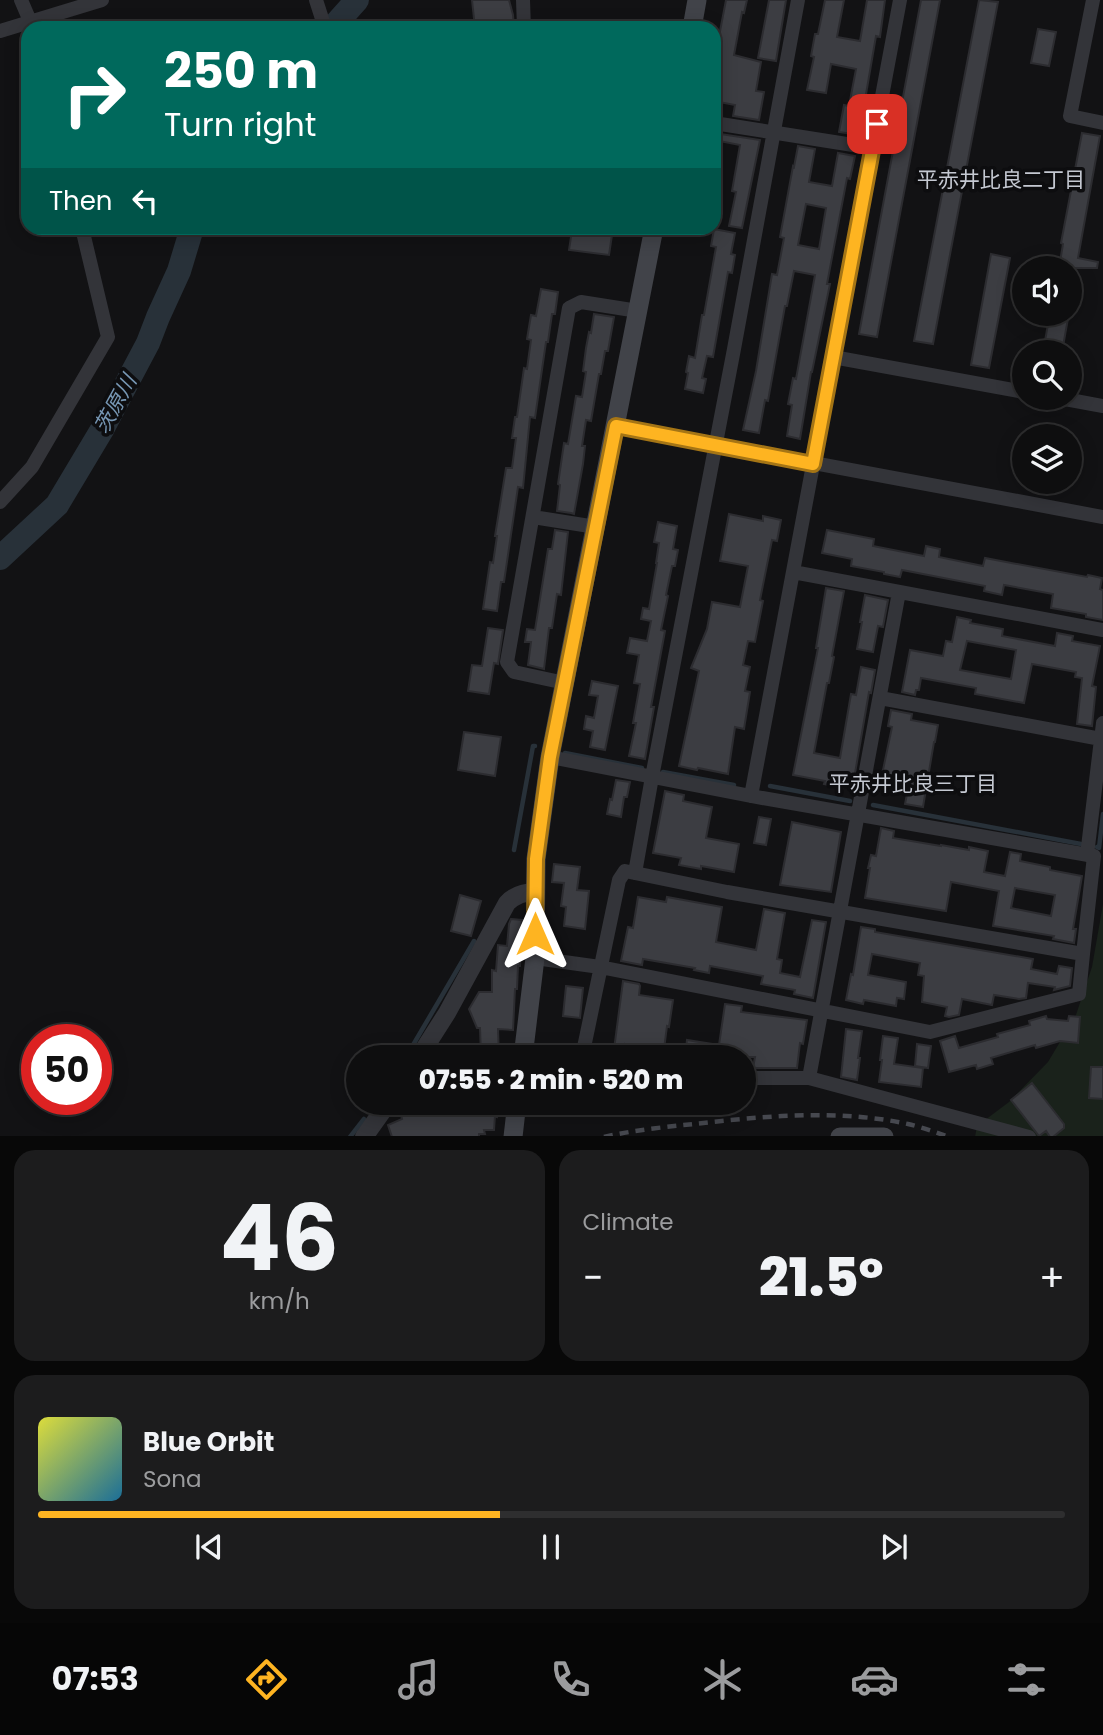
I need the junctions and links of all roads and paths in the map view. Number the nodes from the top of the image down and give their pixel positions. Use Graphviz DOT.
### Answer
graph roads {
  1 [pos="21,0"];
  2 [pos="102,0"];
  3 [pos="316,0"];
  4 [pos="523,0"];
  5 [pos="697,0"];
  6 [pos="798,0"];
  7 [pos="900,0"];
  8 [pos="1093,0"];
  9 [pos="30,21"];
  10 [pos="43,21"];
  11 [pos="323,21"];
  12 [pos="524,21"];
  13 [pos="693,21"];
  14 [pos="21,27"];
  15 [pos="0,31"];
  16 [pos="1103,123"];
  17 [pos="721,124"];
  18 [pos="774,132"];
  19 [pos="872,148"];
  20 [pos="84,235"];
  21 [pos="653,235"];
  22 [pos="638,311"];
  23 [pos="833,357"];
  24 [pos="1012,390"];
  25 [pos="1082,402"];
  26 [pos="1103,406"];
  27 [pos="616,426"];
  28 [pos="715,445"];
  29 [pos="813,464"];
  30 [pos="0,502"];
  31 [pos="533,517"];
  32 [pos="1103,517"];
  33 [pos="596,527"];
  34 [pos="793,572"];
  35 [pos="899,592"];
  36 [pos="1103,630"];
  37 [pos="565,682"];
  38 [pos="880,698"];
  39 [pos="1103,723"];
  40 [pos="1101,739"];
  41 [pos="550,757"];
  42 [pos="652,778"];
  43 [pos="751,796"];
  44 [pos="858,815"];
  45 [pos="1087,855"];
  46 [pos="635,873"];
  47 [pos="535,892"];
  48 [pos="840,913"];
  49 [pos="1083,954"];
  50 [pos="535,958"];
  51 [pos="600,967"];
  52 [pos="822,1011"];
  53 [pos="427,1045"];
  54 [pos="524,1045"];
  55 [pos="584,1045"];
  56 [pos="809,1077"];
  57 [pos="756,1078"];
  58 [pos="379,1115"];
  59 [pos="515,1115"];
  60 [pos="364,1136"];
  61 [pos="513,1136"];
  62 [pos="840,1136"];
  63 [pos="884,1136"];
  64 [pos="1029,1136"];
  1 -- 9 [label="street"];
  2 -- 10 [label="street"];
  3 -- 11 [label="street"];
  4 -- 12 [label="street"];
  5 -- 13 [label="main road"];
  6 -- 18 [label="street"];
  7 -- 19 [label="street"];
  8 -- 16 [label="street"];
  14 -- 15 [label="street"];
  17 -- 18 [label="street"];
  18 -- 19 [label="street"];
  18 -- 28 [label="street"];
  19 -- 23 [label="street"];
  20 -- 30 [label="street"];
  21 -- 22 [label="main road"];
  22 -- 27 [label="main road"];
  22 -- 31 [label="street"];
  23 -- 24 [label="street"];
  23 -- 29 [label="street"];
  25 -- 26 [label="street"];
  27 -- 28 [label="street"];
  27 -- 33 [label="main road"];
  28 -- 29 [label="street"];
  28 -- 42 [label="street"];
  29 -- 32 [label="street"];
  29 -- 34 [label="street"];
  31 -- 33 [label="street"];
  31 -- 37 [label="street"];
  33 -- 37 [label="main road"];
  34 -- 35 [label="street"];
  34 -- 43 [label="street"];
  35 -- 36 [label="street"];
  35 -- 38 [label="street"];
  37 -- 41 [label="main road"];
  38 -- 40 [label="street"];
  38 -- 44 [label="street"];
  39 -- 40 [label="street"];
  40 -- 45 [label="street"];
  41 -- 42 [label="street"];
  41 -- 47 [label="main road"];
  42 -- 43 [label="street"];
  42 -- 46 [label="street"];
  43 -- 44 [label="street"];
  44 -- 45 [label="street"];
  44 -- 48 [label="street"];
  45 -- 49 [label="street"];
  46 -- 48 [label="street"];
  46 -- 51 [label="street"];
  47 -- 50 [label="main road"];
  47 -- 53 [label="street"];
  48 -- 49 [label="street"];
  48 -- 52 [label="street"];
  49 -- 52 [label="street"];
  50 -- 51 [label="street"];
  50 -- 54 [label="main road"];
  51 -- 52 [label="street"];
  51 -- 55 [label="street"];
  52 -- 56 [label="street"];
  56 -- 57 [label="street"];
  56 -- 64 [label="street"];
  58 -- 60 [label="street"];
  59 -- 61 [label="main road"];
  62 -- 63 [label="main road"];
}
